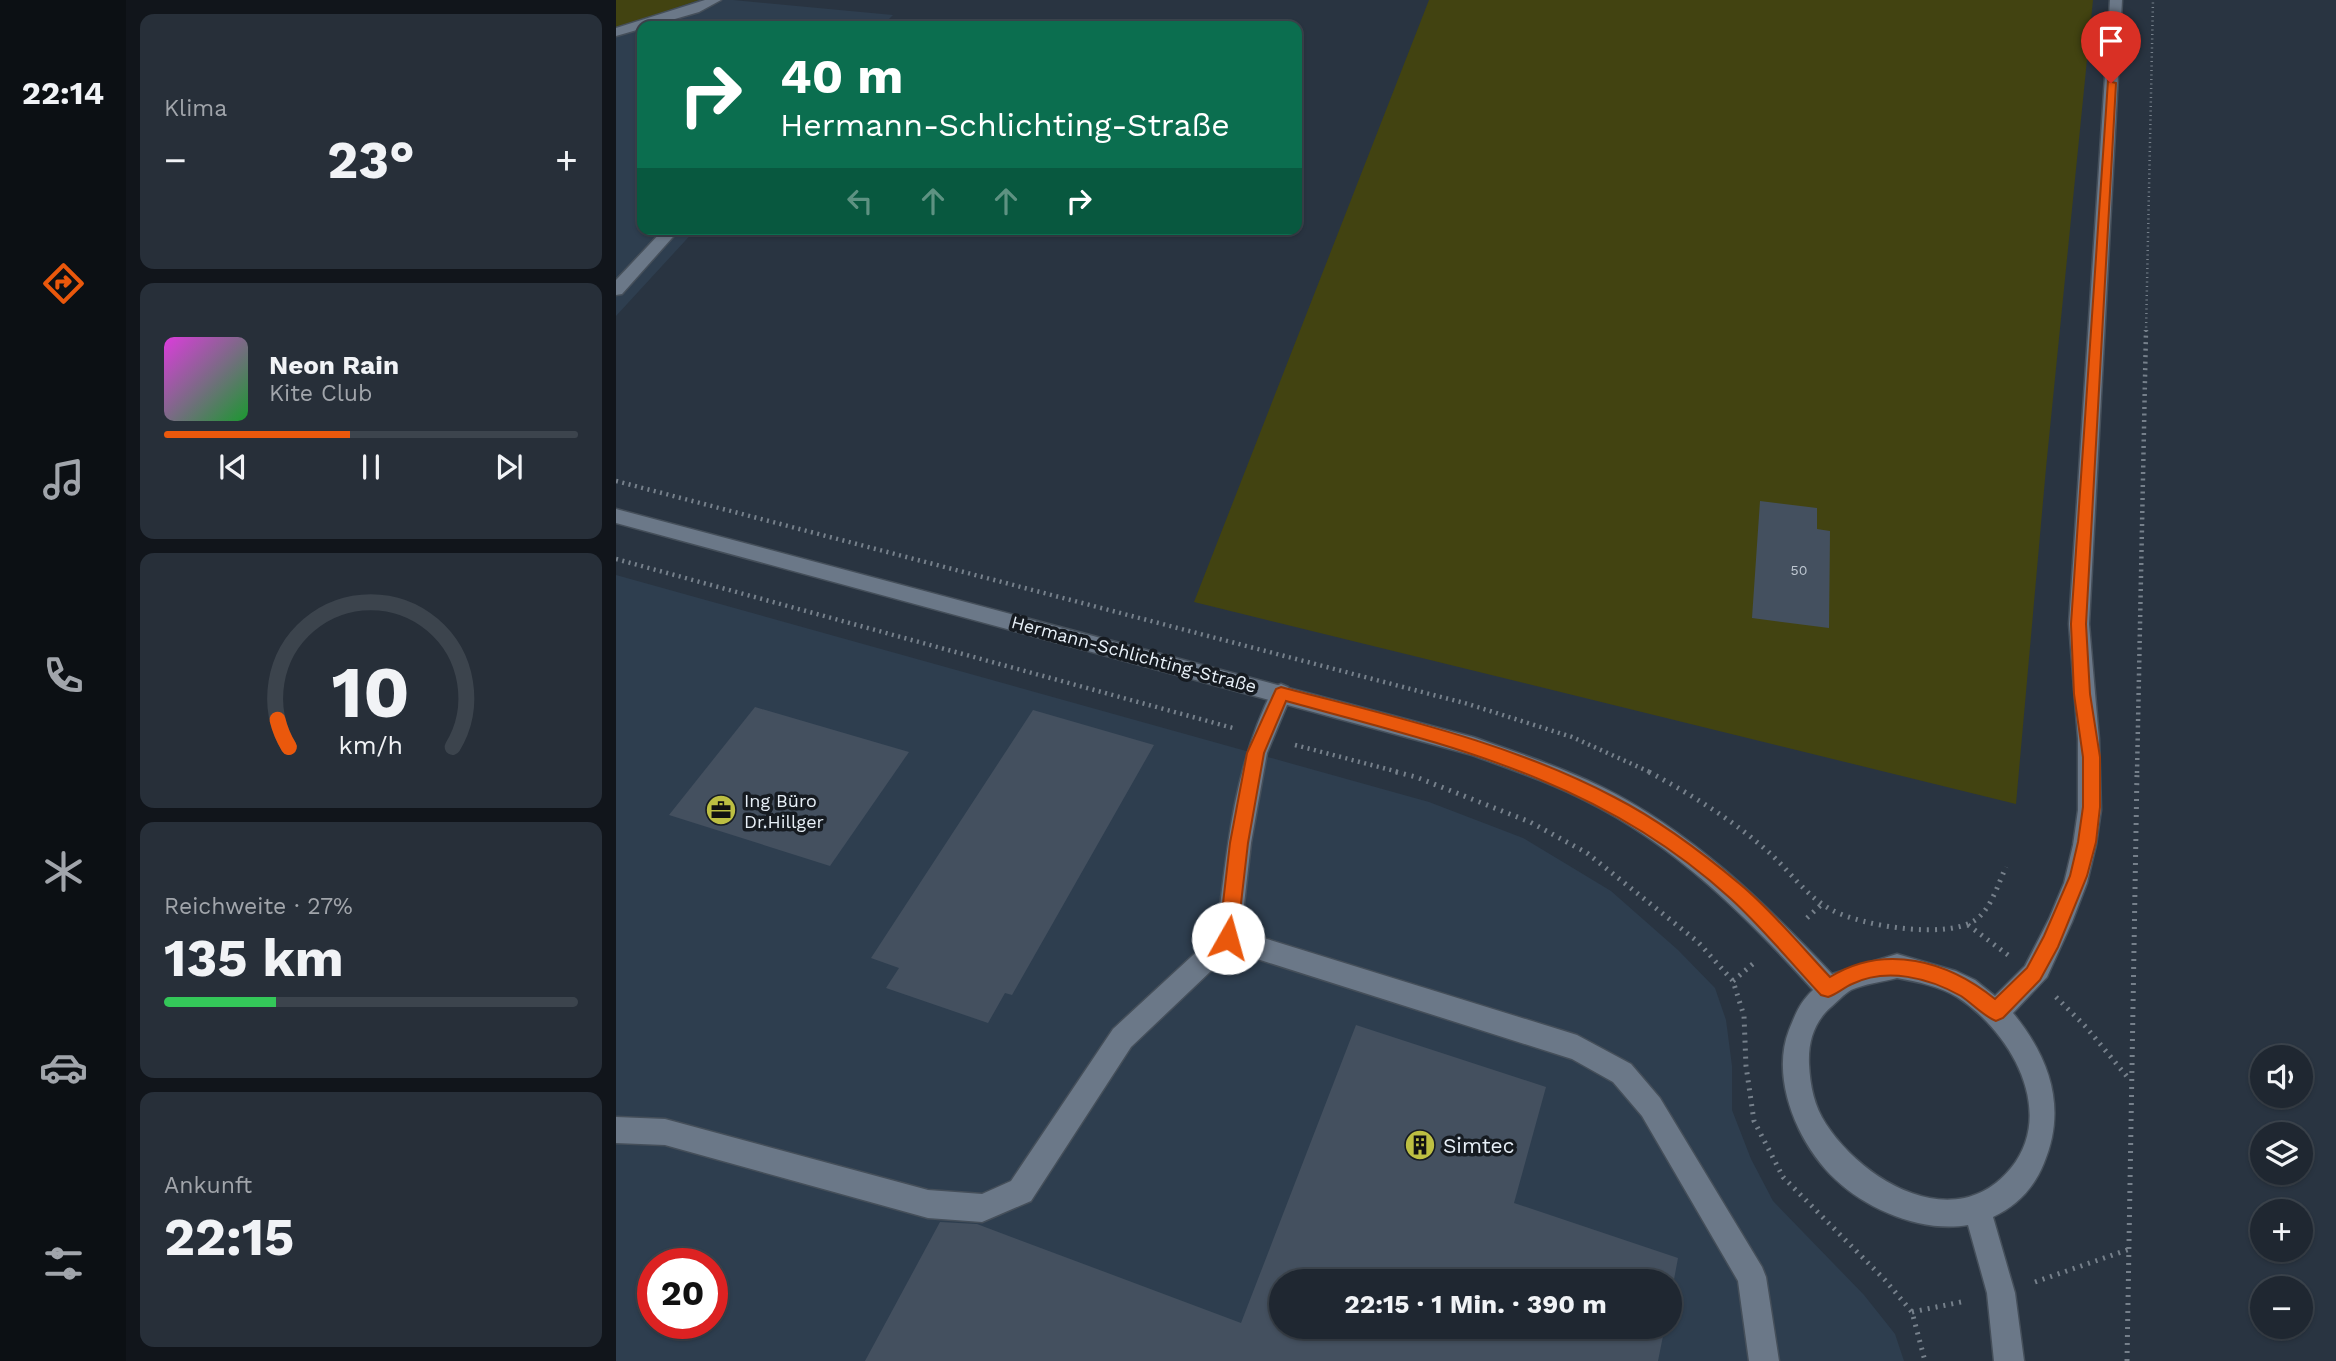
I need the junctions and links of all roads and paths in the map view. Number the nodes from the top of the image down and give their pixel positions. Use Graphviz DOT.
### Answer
graph roads {
  1 [pos="715,0"];
  2 [pos="2116,0"];
  3 [pos="2153,0"];
  4 [pos="654,21"];
  5 [pos="637,26"];
  6 [pos="616,32"];
  7 [pos="667,235"];
  8 [pos="616,290"];
  9 [pos="616,516"];
  10 [pos="616,559"];
  11 [pos="1281,693"];
  12 [pos="1263,736"];
  13 [pos="2006,867"];
  14 [pos="1822,904"];
  15 [pos="1228,938"];
  16 [pos="1828,988"];
  17 [pos="1996,1012"];
  18 [pos="616,1130"];
  19 [pos="1977,1209"];
  20 [pos="1764,1361"];
  21 [pos="1925,1361"];
  22 [pos="2009,1361"];
  23 [pos="2127,1361"];
  1 -- 4 [label="street"];
  2 -- 17 [label="street"];
  3 -- 23 [label="path"];
  5 -- 6 [label="street"];
  7 -- 8 [label="street"];
  9 -- 11 [label="street, Hermann-Schlichting-Straße"];
  10 -- 12 [label="path"];
  11 -- 12 [label="street"];
  11 -- 16 [label="street, Hermann-Schlichting-Straße"];
  12 -- 15 [label="street"];
  12 -- 21 [label="path"];
  13 -- 14 [label="path"];
  15 -- 18 [label="street"];
  15 -- 20 [label="street"];
  16 -- 17 [label="street"];
  16 -- 19 [label="street"];
  17 -- 19 [label="street"];
  19 -- 22 [label="street"];
}
